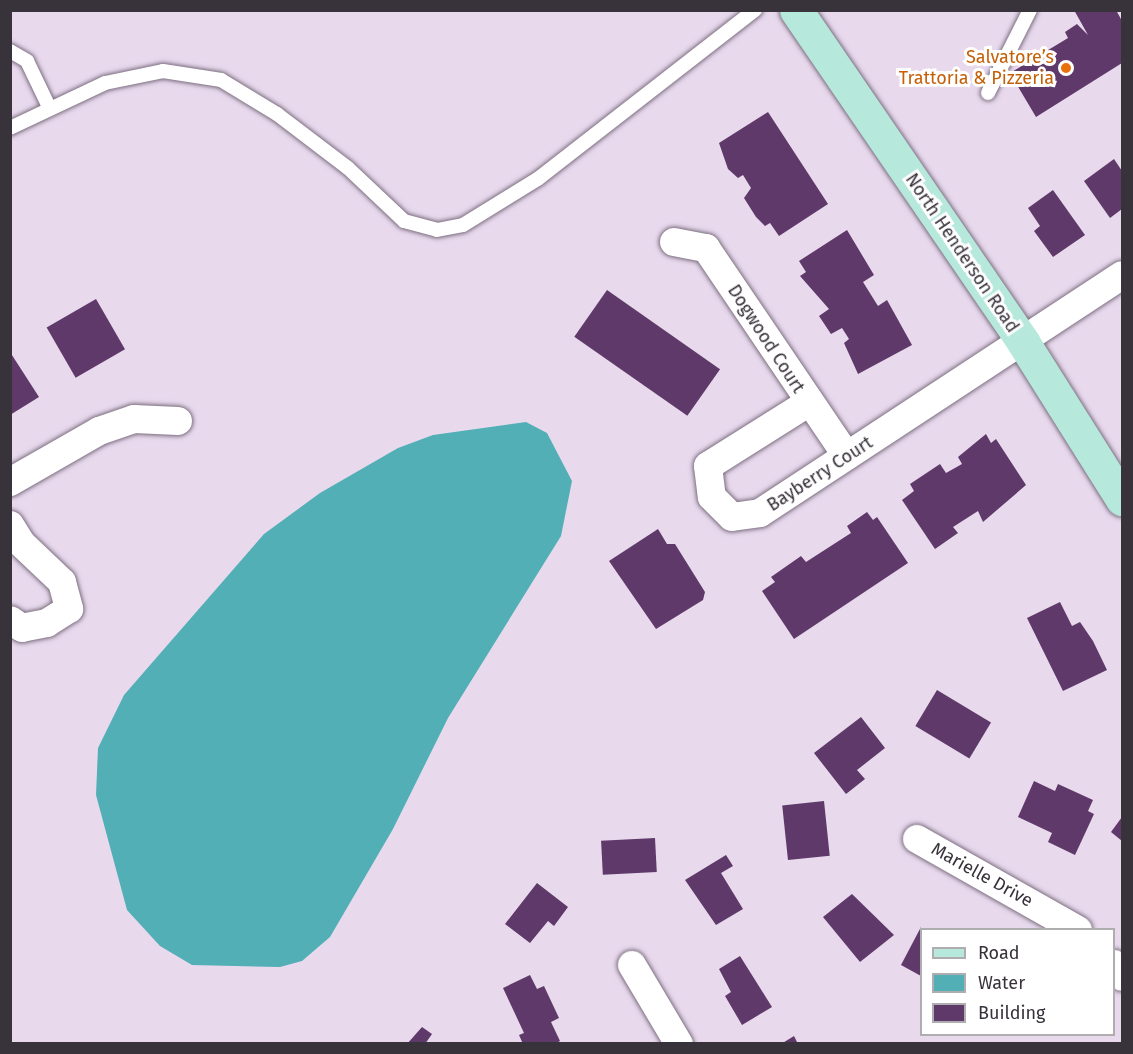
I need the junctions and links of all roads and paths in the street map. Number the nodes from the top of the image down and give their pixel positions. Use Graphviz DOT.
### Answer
graph roads {
  1 [pos="755,10"];
  2 [pos="796,10"];
  3 [pos="1030,10"];
  4 [pos="10,51"];
  5 [pos="988,93"];
  6 [pos="50,109"];
  7 [pos="10,128"];
  8 [pos="674,242"];
  9 [pos="1122,275"];
  10 [pos="1023,342"];
  11 [pos="808,403"];
  12 [pos="178,421"];
  13 [pos="847,456"];
  14 [pos="10,482"];
  15 [pos="1122,499"];
  16 [pos="10,525"];
  17 [pos="10,620"];
  18 [pos="917,839"];
  19 [pos="1074,928"];
  20 [pos="632,965"];
  21 [pos="679,1044"];
  1 -- 6 [label="lane"];
  2 -- 10 [label="main road, North Henderson Road"];
  3 -- 5 [label="lane"];
  4 -- 6 [label="lane"];
  6 -- 7 [label="lane"];
  8 -- 11 [label="street, Dogwood Court"];
  9 -- 10 [label="street, Bayberry Court"];
  10 -- 13 [label="street, Bayberry Court"];
  10 -- 15 [label="main road, North Henderson Road"];
  11 -- 13 [label="street, Dogwood Court"];
  11 -- 13 [label="street, Bayberry Court"];
  12 -- 14 [label="street"];
  16 -- 17 [label="street"];
  18 -- 19 [label="street, Marielle Drive"];
  20 -- 21 [label="street"];
}
